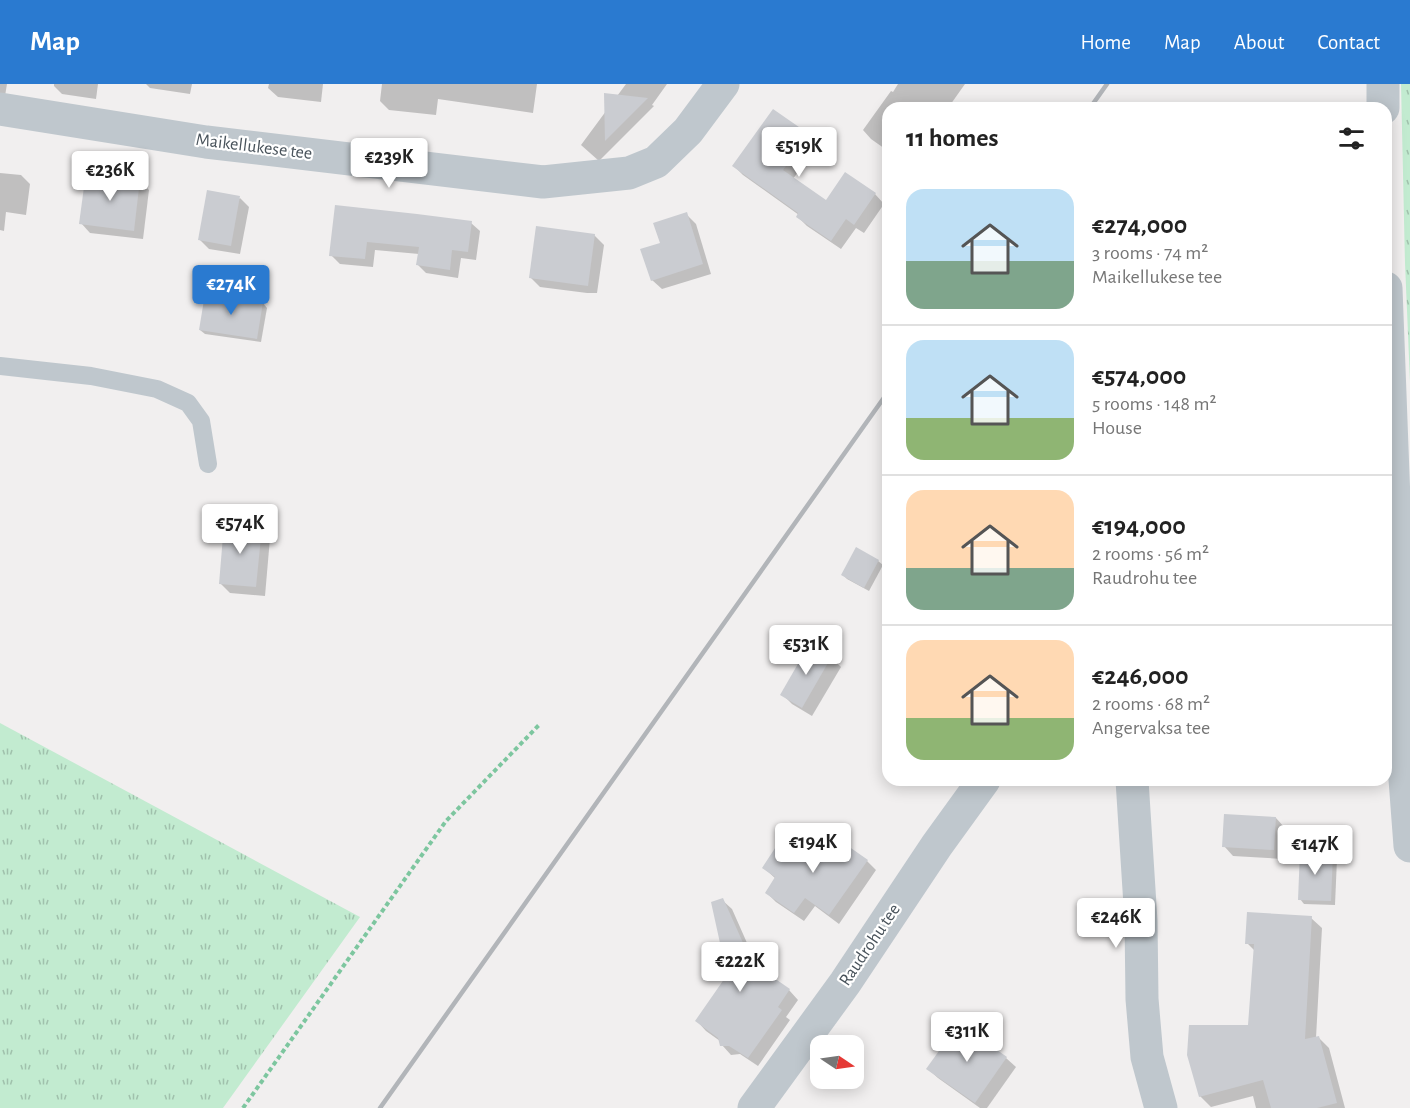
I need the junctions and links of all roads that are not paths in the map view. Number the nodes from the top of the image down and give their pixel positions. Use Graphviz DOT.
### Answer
graph roads {
  1 [pos="723,84"];
  2 [pos="1383,84"];
  3 [pos="1383,102"];
  4 [pos="0,109"];
  5 [pos="1392,337"];
  6 [pos="0,366"];
  7 [pos="1400,402"];
  8 [pos="208,464"];
  9 [pos="1392,470"];
  10 [pos="1392,588"];
  11 [pos="1394,690"];
  12 [pos="1407,766"];
  13 [pos="980,786"];
  14 [pos="1132,786"];
  15 [pos="1410,846"];
  16 [pos="754,1108"];
  17 [pos="1161,1108"];
  1 -- 4 [label="street, Maikellukese tee"];
  2 -- 3 [label="street"];
  5 -- 7 [label="street"];
  6 -- 8 [label="lane"];
  7 -- 9 [label="street"];
  10 -- 11 [label="street"];
  11 -- 12 [label="street"];
  12 -- 15 [label="street"];
  13 -- 16 [label="street, Raudrohu tee"];
  14 -- 17 [label="street"];
}
